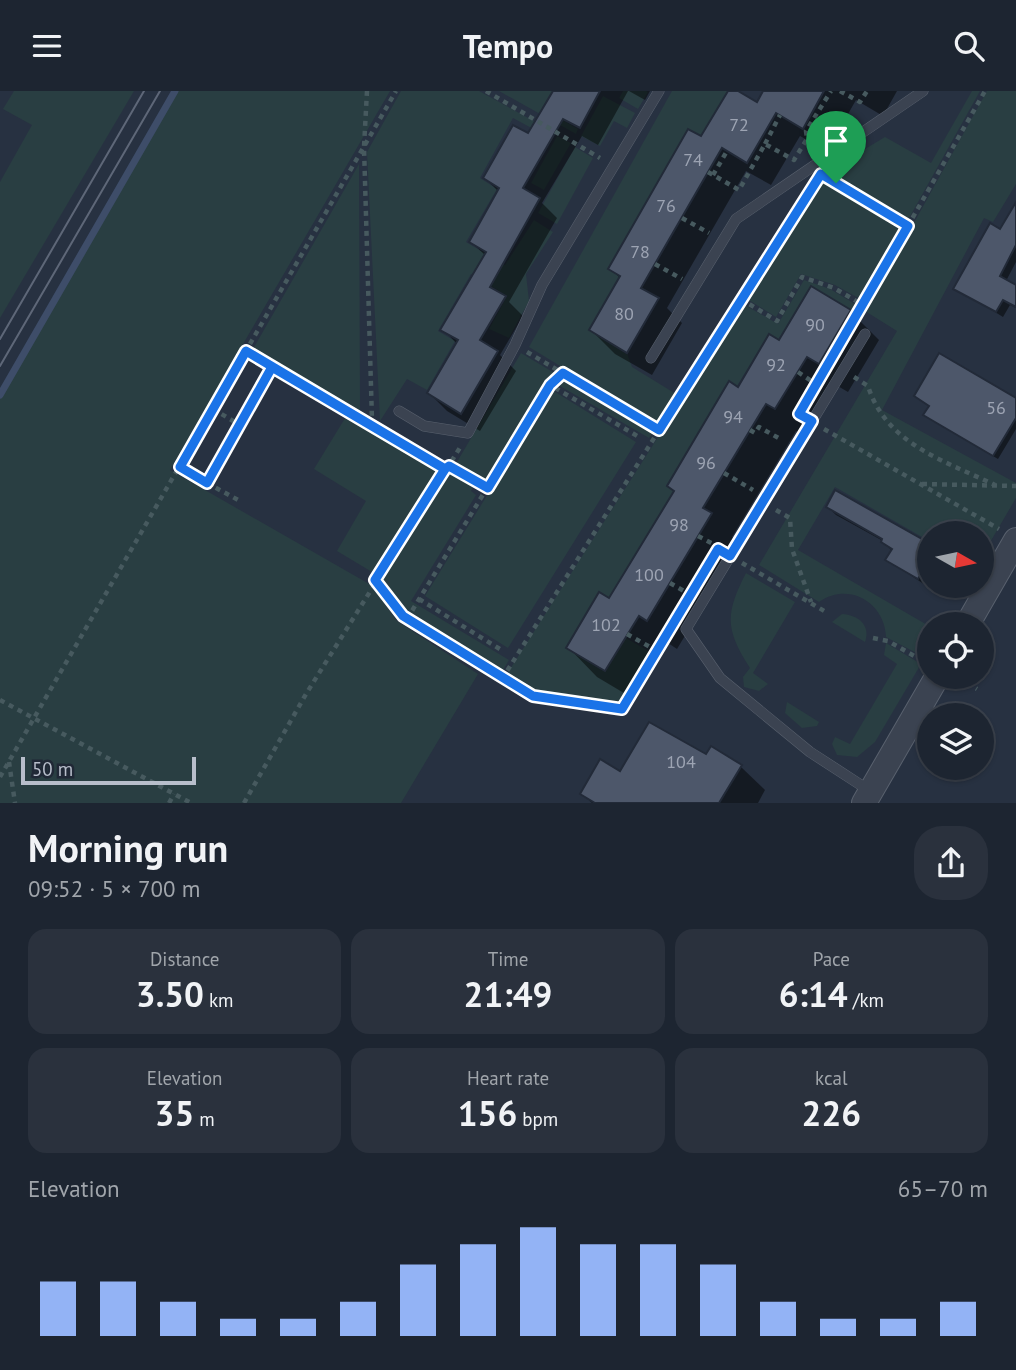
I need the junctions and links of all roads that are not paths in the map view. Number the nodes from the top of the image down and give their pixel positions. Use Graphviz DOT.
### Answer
graph roads {
  1 [pos="659,91"];
  2 [pos="923,91"];
  3 [pos="865,334"];
  4 [pos="651,358"];
  5 [pos="399,411"];
  6 [pos="1009,536"];
  7 [pos="973,612"];
  8 [pos="922,689"];
  9 [pos="867,797"];
  1 -- 5 [label="lane"];
  2 -- 4 [label="lane"];
  3 -- 9 [label="lane"];
  6 -- 7 [label="street"];
  8 -- 9 [label="street"];
}
